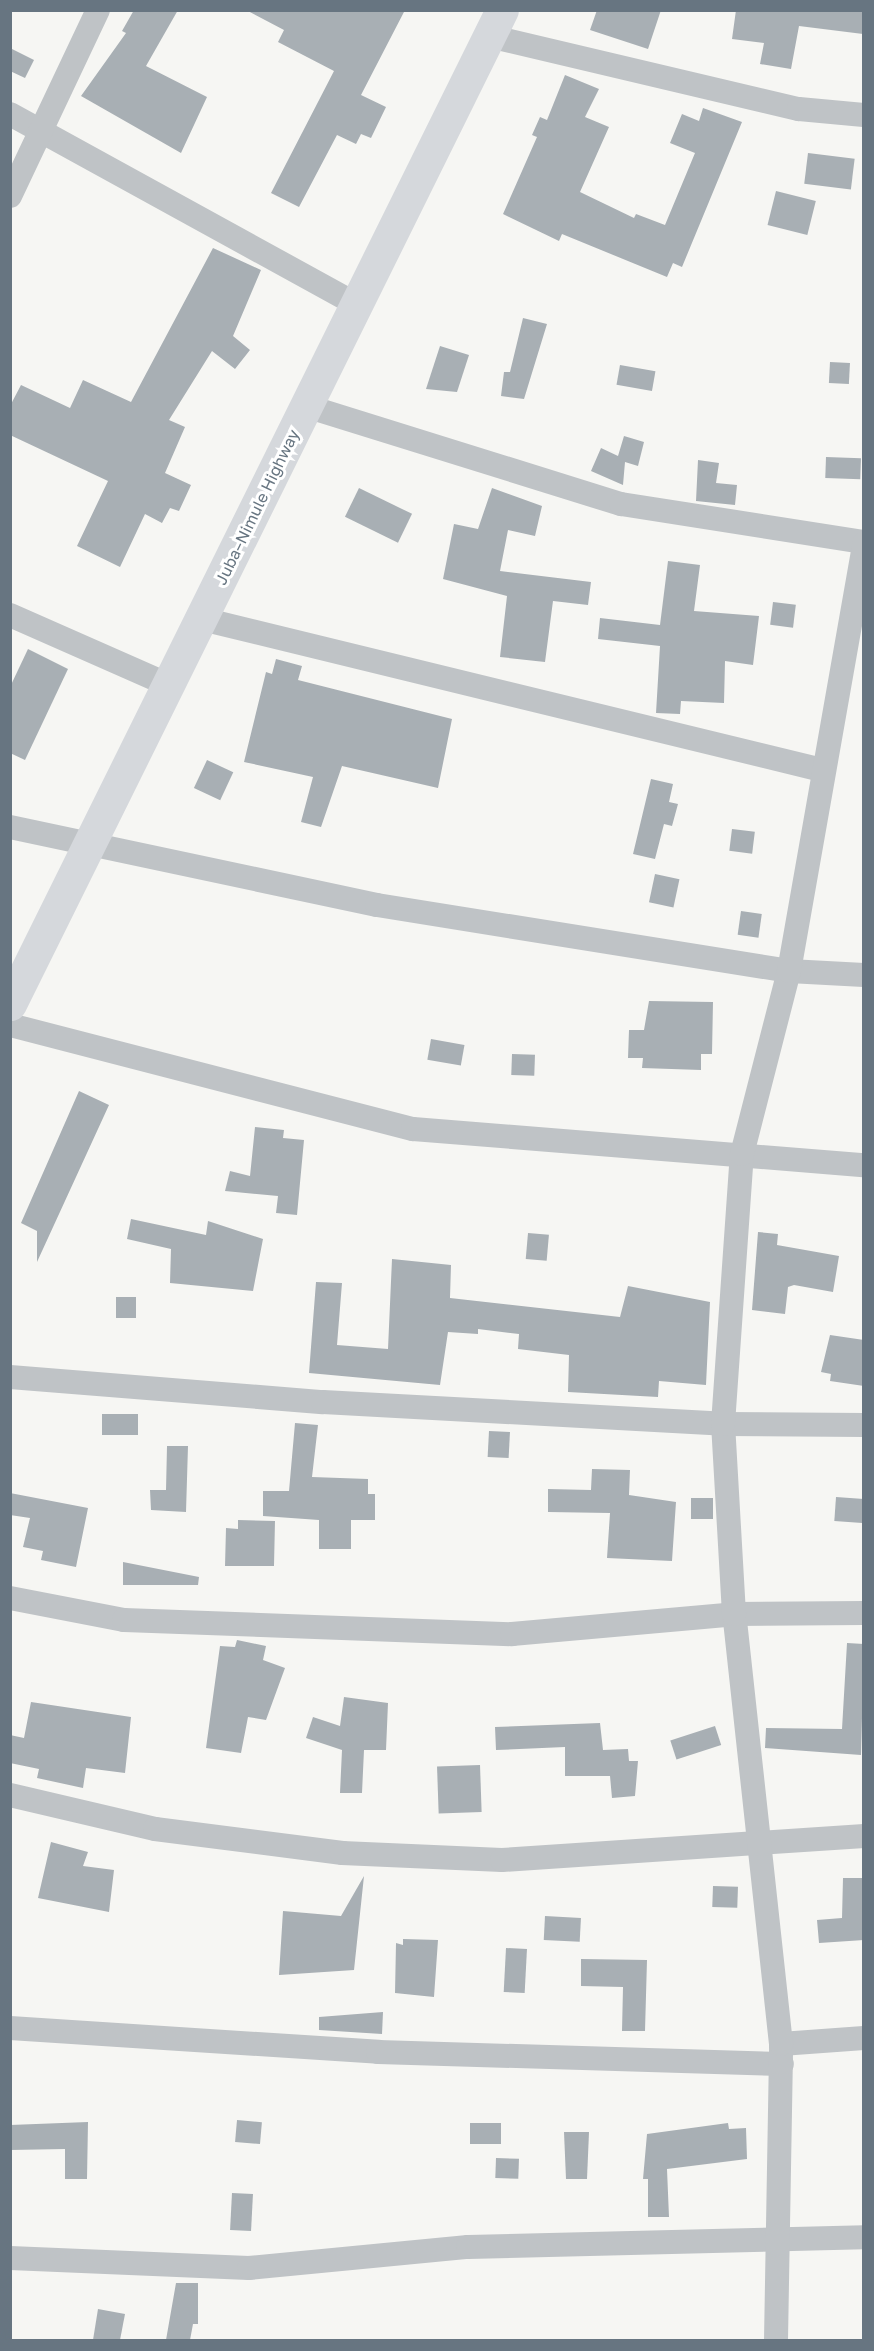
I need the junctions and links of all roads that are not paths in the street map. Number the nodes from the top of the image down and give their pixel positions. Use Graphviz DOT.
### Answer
graph roads {
  1 [pos="98,10"];
  2 [pos="496,23"];
  3 [pos="10,114"];
  4 [pos="864,115"];
  5 [pos="44,134"];
  6 [pos="10,195"];
  7 [pos="357,305"];
  8 [pos="306,406"];
  9 [pos="864,543"];
  10 [pos="10,615"];
  11 [pos="202,619"];
  12 [pos="171,686"];
  13 [pos="822,770"];
  14 [pos="10,826"];
  15 [pos="88,844"];
  16 [pos="789,971"];
  17 [pos="864,975"];
  18 [pos="10,1004"];
  19 [pos="10,1025"];
  20 [pos="742,1154"];
  21 [pos="864,1165"];
  22 [pos="10,1377"];
  23 [pos="723,1424"];
  24 [pos="864,1425"];
  25 [pos="10,1598"];
  26 [pos="864,1613"];
  27 [pos="734,1614"];
  28 [pos="10,1795"];
  29 [pos="864,1836"];
  30 [pos="756,1845"];
  31 [pos="10,2028"];
  32 [pos="864,2037"];
  33 [pos="782,2054"];
  34 [pos="864,2237"];
  35 [pos="779,2240"];
  36 [pos="10,2258"];
  37 [pos="776,2340"];
  1 -- 5 [label="street"];
  2 -- 4 [label="street"];
  2 -- 7 [label="main road, Juba–Nimule Highway"];
  3 -- 5 [label="street"];
  5 -- 6 [label="street"];
  5 -- 7 [label="street"];
  7 -- 8 [label="main road, Juba–Nimule Highway"];
  8 -- 9 [label="street"];
  8 -- 11 [label="main road, Juba–Nimule Highway"];
  9 -- 13 [label="street"];
  10 -- 12 [label="street"];
  11 -- 12 [label="main road, Juba–Nimule Highway"];
  11 -- 13 [label="street"];
  12 -- 15 [label="main road, Juba–Nimule Highway"];
  13 -- 16 [label="street"];
  14 -- 15 [label="street"];
  15 -- 16 [label="street"];
  15 -- 18 [label="main road, Juba–Nimule Highway"];
  16 -- 17 [label="street"];
  16 -- 20 [label="street"];
  19 -- 20 [label="street"];
  20 -- 21 [label="street"];
  20 -- 23 [label="street"];
  22 -- 23 [label="street"];
  23 -- 24 [label="street"];
  23 -- 27 [label="street"];
  25 -- 27 [label="street"];
  26 -- 27 [label="street"];
  27 -- 30 [label="street"];
  28 -- 30 [label="street"];
  29 -- 30 [label="street"];
  30 -- 33 [label="street"];
  31 -- 33 [label="street"];
  32 -- 33 [label="street"];
  33 -- 35 [label="street"];
  34 -- 35 [label="street"];
  35 -- 36 [label="street"];
  35 -- 37 [label="street"];
}
